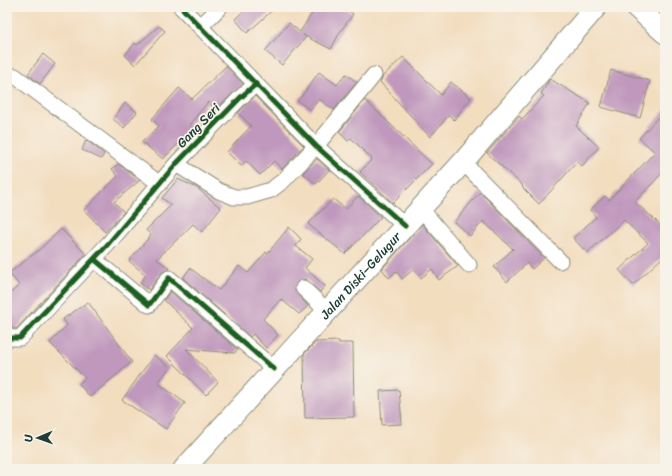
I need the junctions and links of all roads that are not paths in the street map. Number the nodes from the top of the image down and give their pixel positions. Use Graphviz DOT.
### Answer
graph roads {
  1 [pos="181,7"];
  2 [pos="220,7"];
  3 [pos="596,7"];
  4 [pos="636,7"];
  5 [pos="200,27"];
  6 [pos="665,33"];
  7 [pos="374,75"];
  8 [pos="14,76"];
  9 [pos="256,84"];
  10 [pos="316,146"];
  11 [pos="463,162"];
  12 [pos="176,164"];
  13 [pos="160,184"];
  14 [pos="421,209"];
  15 [pos="405,226"];
  16 [pos="94,259"];
  17 [pos="560,261"];
  18 [pos="468,265"];
  19 [pos="303,288"];
  20 [pos="328,312"];
  21 [pos="14,337"];
  22 [pos="274,369"];
  23 [pos="184,469"];
  1 -- 5 [label="street"];
  2 -- 5 [label="street"];
  3 -- 11 [label="main road, Jalan Diski–Gelugur"];
  4 -- 6 [label="main road"];
  5 -- 9 [label="street"];
  7 -- 10 [label="street"];
  8 -- 13 [label="street"];
  9 -- 10 [label="street"];
  9 -- 12 [label="street, Gang Seri"];
  10 -- 12 [label="street"];
  10 -- 15 [label="street"];
  11 -- 14 [label="main road, Jalan Diski–Gelugur"];
  11 -- 17 [label="street"];
  12 -- 13 [label="street, Gang Seri"];
  13 -- 16 [label="street, Gang Seri"];
  14 -- 15 [label="main road, Jalan Diski–Gelugur"];
  14 -- 18 [label="street"];
  15 -- 20 [label="main road, Jalan Diski–Gelugur"];
  16 -- 21 [label="street, Gang Seri"];
  16 -- 22 [label="street"];
  19 -- 20 [label="street"];
  20 -- 22 [label="main road, Jalan Diski–Gelugur"];
  22 -- 23 [label="main road, Jalan Diski–Gelugur"];
}
